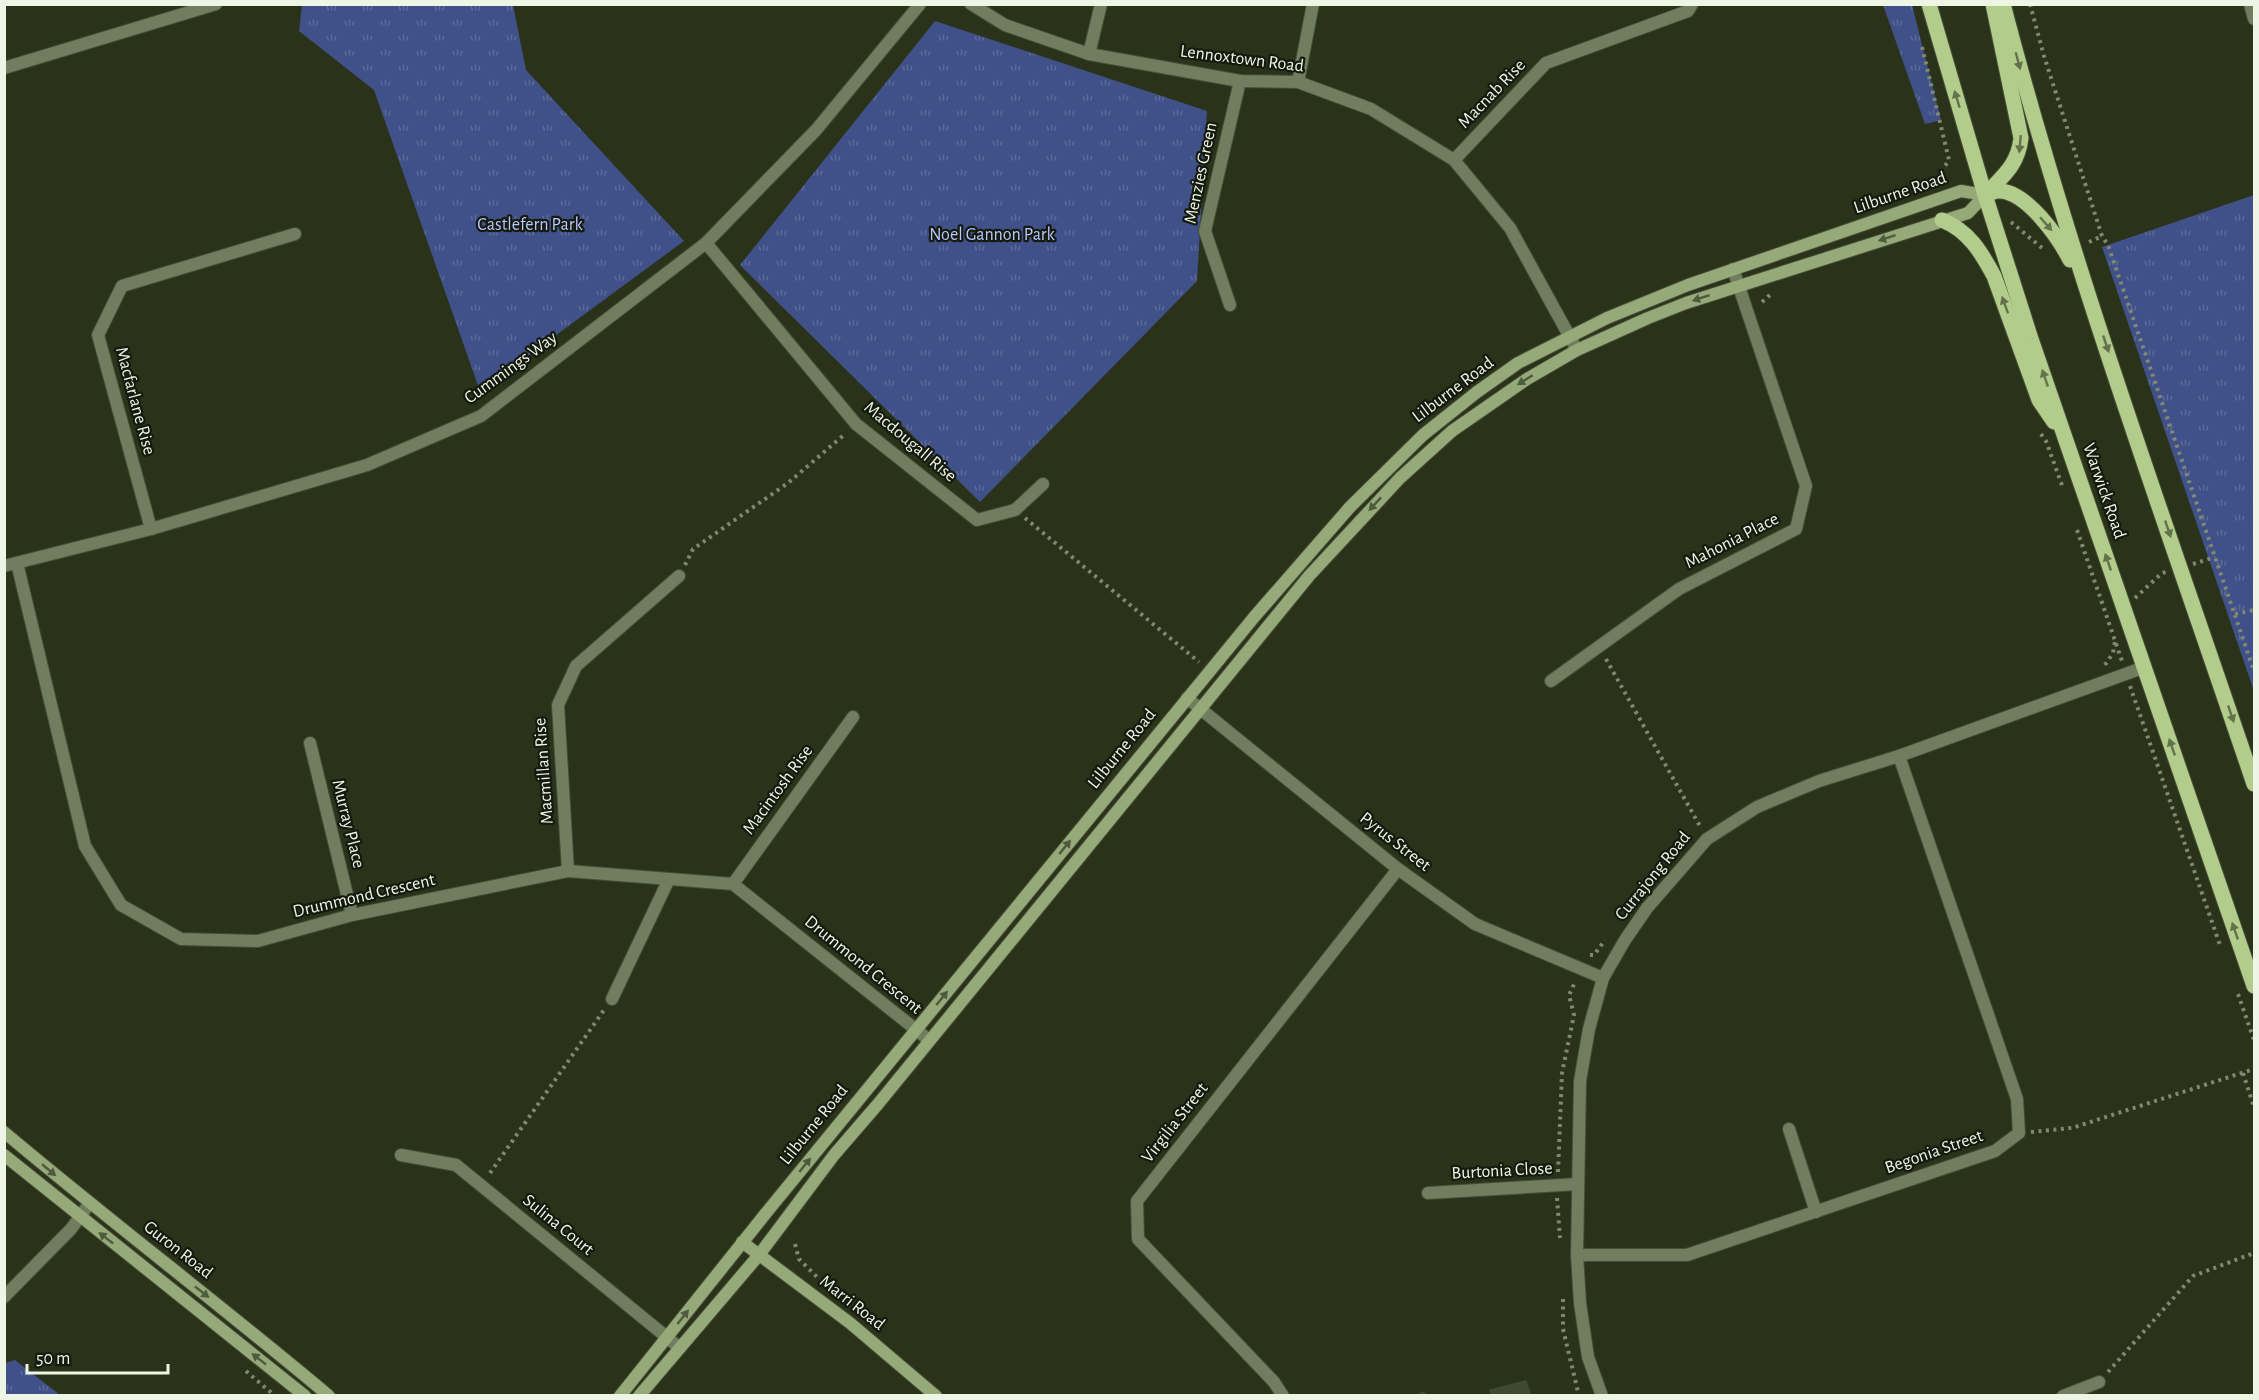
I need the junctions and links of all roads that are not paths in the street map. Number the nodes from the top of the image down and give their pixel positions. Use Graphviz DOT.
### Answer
graph roads {
  1 [pos="216,4"];
  2 [pos="920,4"];
  3 [pos="971,4"];
  4 [pos="1101,4"];
  5 [pos="1313,4"];
  6 [pos="1692,4"];
  7 [pos="1929,4"];
  8 [pos="1993,4"];
  9 [pos="2003,4"];
  10 [pos="2250,4"];
  11 [pos="2254,19"];
  12 [pos="1089,54"];
  13 [pos="4,68"];
  14 [pos="1240,81"];
  15 [pos="1298,82"];
  16 [pos="1454,160"];
  17 [pos="1985,195"];
  18 [pos="1942,220"];
  19 [pos="295,234"];
  20 [pos="706,243"];
  21 [pos="1733,269"];
  22 [pos="1739,286"];
  23 [pos="1230,305"];
  24 [pos="2093,308"];
  25 [pos="1569,336"];
  26 [pos="1577,350"];
  27 [pos="2064,434"];
  28 [pos="1043,484"];
  29 [pos="151,529"];
  30 [pos="11,564"];
  31 [pos="679,576"];
  32 [pos="2145,667"];
  33 [pos="1551,681"];
  34 [pos="1187,698"];
  35 [pos="1200,708"];
  36 [pos="853,717"];
  37 [pos="309,743"];
  38 [pos="1899,756"];
  39 [pos="2254,784"];
  40 [pos="1398,869"];
  41 [pos="568,871"];
  42 [pos="669,879"];
  43 [pos="733,884"];
  44 [pos="352,915"];
  45 [pos="1603,978"];
  46 [pos="2254,986"];
  47 [pos="612,999"];
  48 [pos="916,1030"];
  49 [pos="929,1040"];
  50 [pos="1789,1129"];
  51 [pos="4,1132"];
  52 [pos="4,1155"];
  53 [pos="401,1155"];
  54 [pos="1578,1184"];
  55 [pos="1428,1193"];
  56 [pos="89,1204"];
  57 [pos="1816,1212"];
  58 [pos="79,1216"];
  59 [pos="742,1242"];
  60 [pos="759,1255"];
  61 [pos="1577,1255"];
  62 [pos="4,1297"];
  63 [pos="667,1337"];
  64 [pos="680,1348"];
  65 [pos="2099,1382"];
  66 [pos="305,1395"];
  67 [pos="329,1395"];
  68 [pos="620,1395"];
  69 [pos="639,1395"];
  70 [pos="936,1395"];
  71 [pos="1283,1395"];
  72 [pos="1602,1395"];
  73 [pos="2062,1395"];
  1 -- 13 [label="street"];
  2 -- 20 [label="street, Cummings Way"];
  3 -- 12 [label="street, Lennoxtown Road"];
  4 -- 12 [label="street"];
  5 -- 15 [label="street"];
  6 -- 16 [label="street, Macnab Rise"];
  17 -- 7 [label="main road, Warwick Road, one-way"];
  8 -- 17 [label="main road, one-way"];
  9 -- 24 [label="main road, one-way"];
  10 -- 11 [label="street"];
  12 -- 14 [label="street, Lennoxtown Road"];
  14 -- 15 [label="street, Lennoxtown Road"];
  14 -- 23 [label="street, Menzies Green"];
  15 -- 16 [label="street, Lennoxtown Road"];
  16 -- 25 [label="street, Lennoxtown Road"];
  17 -- 18 [label="street, Lilburne Road"];
  17 -- 21 [label="street, Lilburne Road"];
  17 -- 24 [label="main road, one-way"];
  27 -- 17 [label="main road, Warwick Road, one-way"];
  18 -- 22 [label="street, Lilburne Road, one-way"];
  27 -- 18 [label="main road, one-way"];
  19 -- 29 [label="street, Macfarlane Rise"];
  20 -- 28 [label="street, Macdougall Rise"];
  20 -- 29 [label="street, Cummings Way"];
  21 -- 22 [label="street, Mahonia Place"];
  21 -- 25 [label="street, Lilburne Road"];
  22 -- 26 [label="street, Lilburne Road, one-way"];
  22 -- 33 [label="street, Mahonia Place"];
  24 -- 39 [label="main road, one-way"];
  25 -- 26 [label="street, Lennoxtown Road"];
  25 -- 34 [label="street, Lilburne Road"];
  26 -- 35 [label="street, Lilburne Road, one-way"];
  32 -- 27 [label="main road, Warwick Road, one-way"];
  29 -- 30 [label="street, Cummings Way"];
  30 -- 44 [label="street, Drummond Crescent"];
  31 -- 41 [label="street, Macmillan Rise"];
  32 -- 38 [label="street, Currajong Road"];
  46 -- 32 [label="main road, Warwick Road, one-way"];
  34 -- 35 [label="street, Pyrus Street"];
  48 -- 34 [label="street, Lilburne Road, one-way"];
  35 -- 40 [label="street, Pyrus Street"];
  35 -- 49 [label="street, Lilburne Road"];
  36 -- 43 [label="street, Macintosh Rise"];
  37 -- 44 [label="street, Murray Place"];
  38 -- 45 [label="street, Currajong Road"];
  38 -- 57 [label="street, Begonia Street"];
  40 -- 45 [label="street, Pyrus Street"];
  40 -- 71 [label="street, Virgilia Street"];
  41 -- 42 [label="street, Drummond Crescent"];
  41 -- 44 [label="street, Drummond Crescent"];
  42 -- 43 [label="street, Drummond Crescent"];
  42 -- 47 [label="street"];
  43 -- 48 [label="street, Drummond Crescent"];
  45 -- 54 [label="street, Currajong Road"];
  48 -- 49 [label="street, Drummond Crescent"];
  59 -- 48 [label="street, Lilburne Road, one-way"];
  49 -- 60 [label="street, Lilburne Road"];
  50 -- 57 [label="street"];
  51 -- 56 [label="street, Guron Road, one-way"];
  52 -- 58 [label="street, Guron Road"];
  53 -- 63 [label="street, Sulina Court"];
  54 -- 55 [label="street, Burtonia Close"];
  54 -- 61 [label="street, Currajong Road"];
  56 -- 58 [label="street"];
  56 -- 67 [label="street, Guron Road, one-way"];
  57 -- 61 [label="street, Begonia Street"];
  58 -- 62 [label="street"];
  66 -- 58 [label="street, Guron Road, one-way"];
  59 -- 60 [label="street, Marri Road"];
  63 -- 59 [label="street, Lilburne Road, one-way"];
  60 -- 64 [label="street, Lilburne Road"];
  60 -- 70 [label="street, Marri Road"];
  61 -- 72 [label="street, Currajong Road"];
  63 -- 64 [label="street, Sulina Court"];
  63 -- 68 [label="street, Lilburne Road"];
  64 -- 69 [label="street, Lilburne Road"];
  65 -- 73 [label="street"];
}
